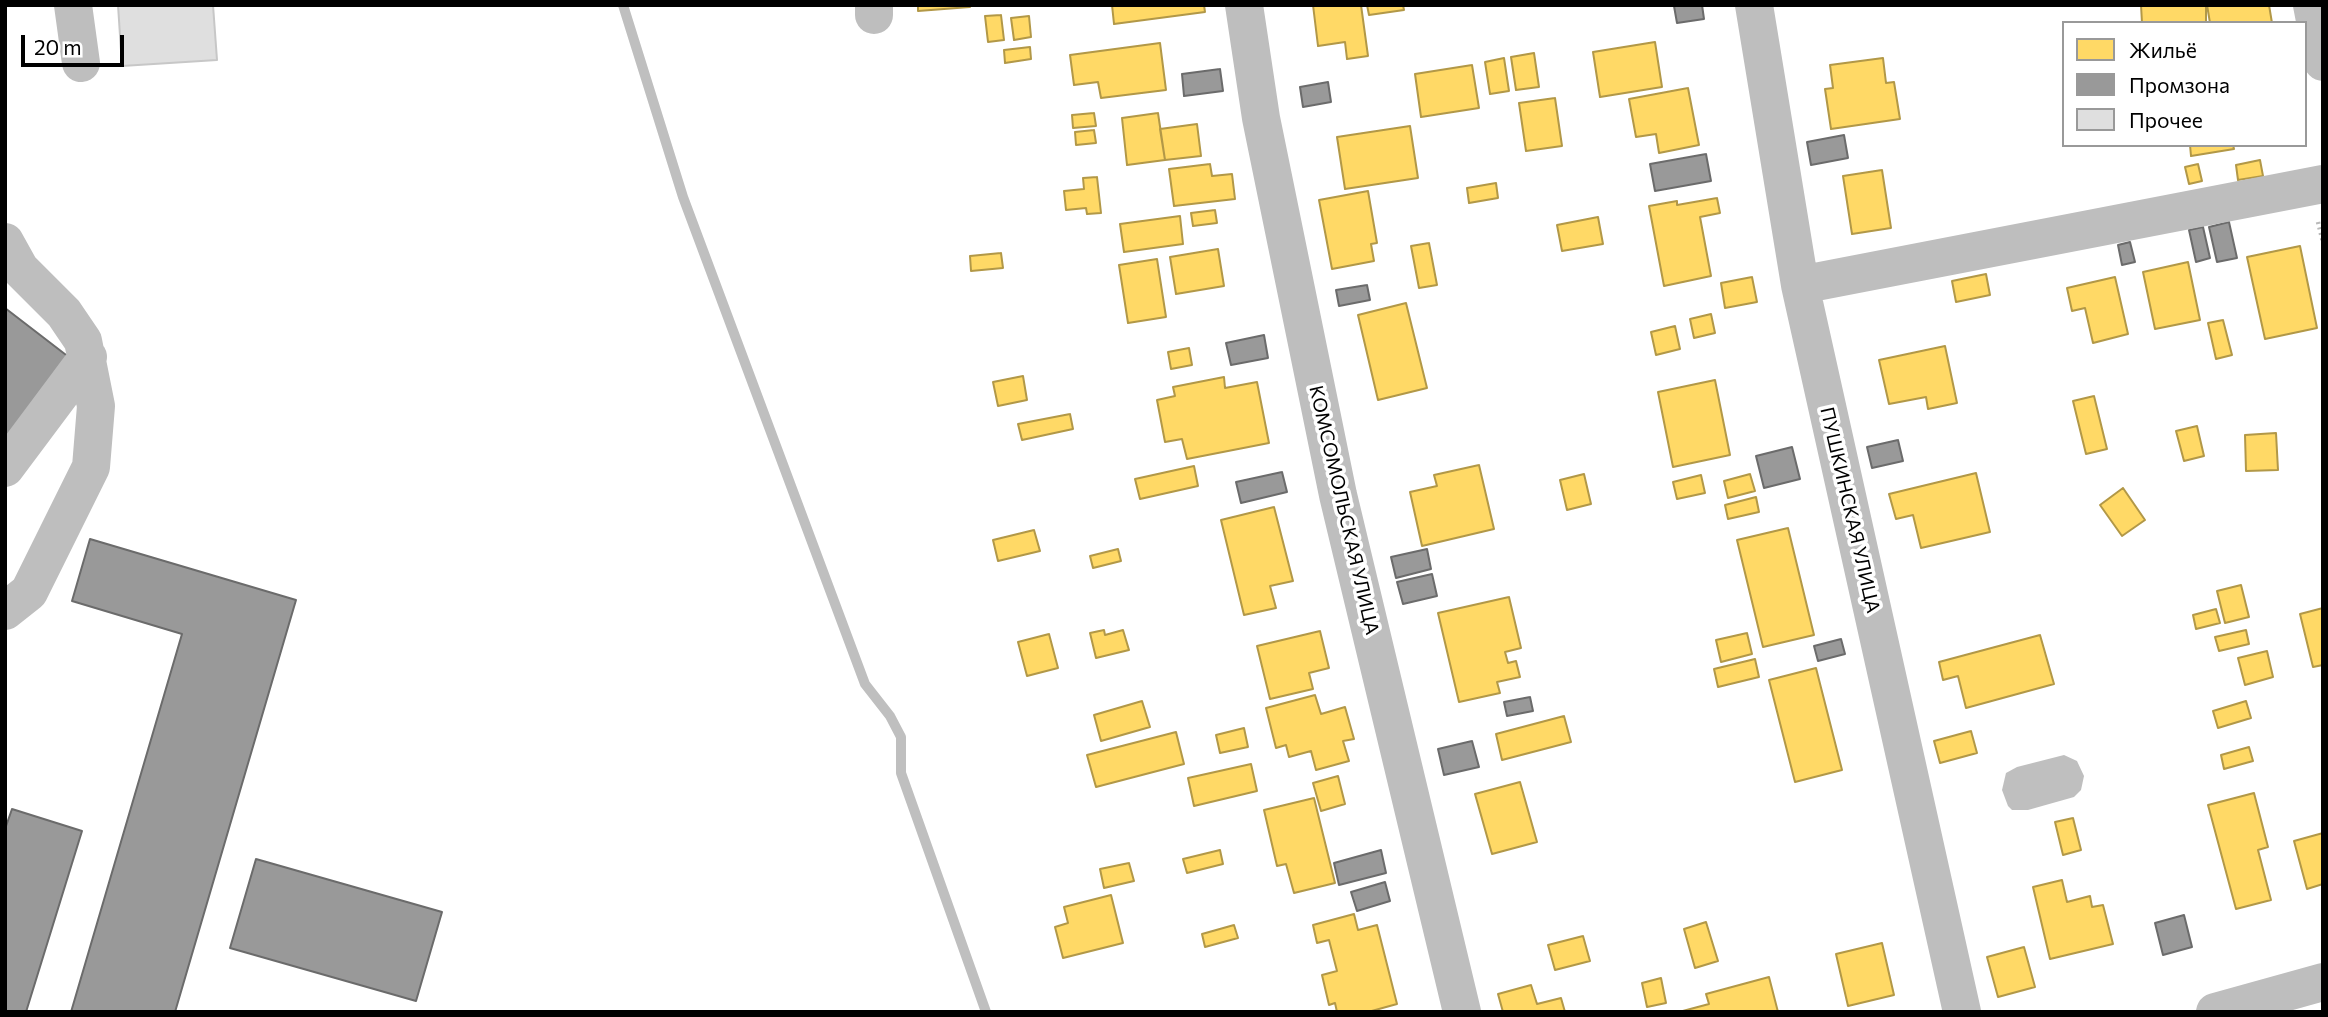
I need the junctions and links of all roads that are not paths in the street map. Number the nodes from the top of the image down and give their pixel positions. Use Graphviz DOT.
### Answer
graph roads {
  1 [pos="73,5"];
  2 [pos="1244,5"];
  3 [pos="1754,5"];
  4 [pos="2312,5"];
  5 [pos="2323,62"];
  6 [pos="81,64"];
  7 [pos="2323,184"];
  8 [pos="10,266"];
  9 [pos="1800,285"];
  10 [pos="88,357"];
  11 [pos="5,468"];
  12 [pos="5,611"];
  13 [pos="2323,982"];
  14 [pos="1462,1012"];
  15 [pos="1962,1012"];
  16 [pos="2216,1012"];
  1 -- 6 [label="street"];
  2 -- 14 [label="street, КОМСОМОЛЬСКАЯ УЛИЦА"];
  3 -- 9 [label="street, ПУШКИНСКАЯ УЛИЦА"];
  4 -- 5 [label="street"];
  7 -- 9 [label="street"];
  8 -- 10 [label="street"];
  9 -- 15 [label="street, ПУШКИНСКАЯ УЛИЦА"];
  10 -- 11 [label="street"];
  10 -- 12 [label="street"];
  13 -- 16 [label="street"];
}
